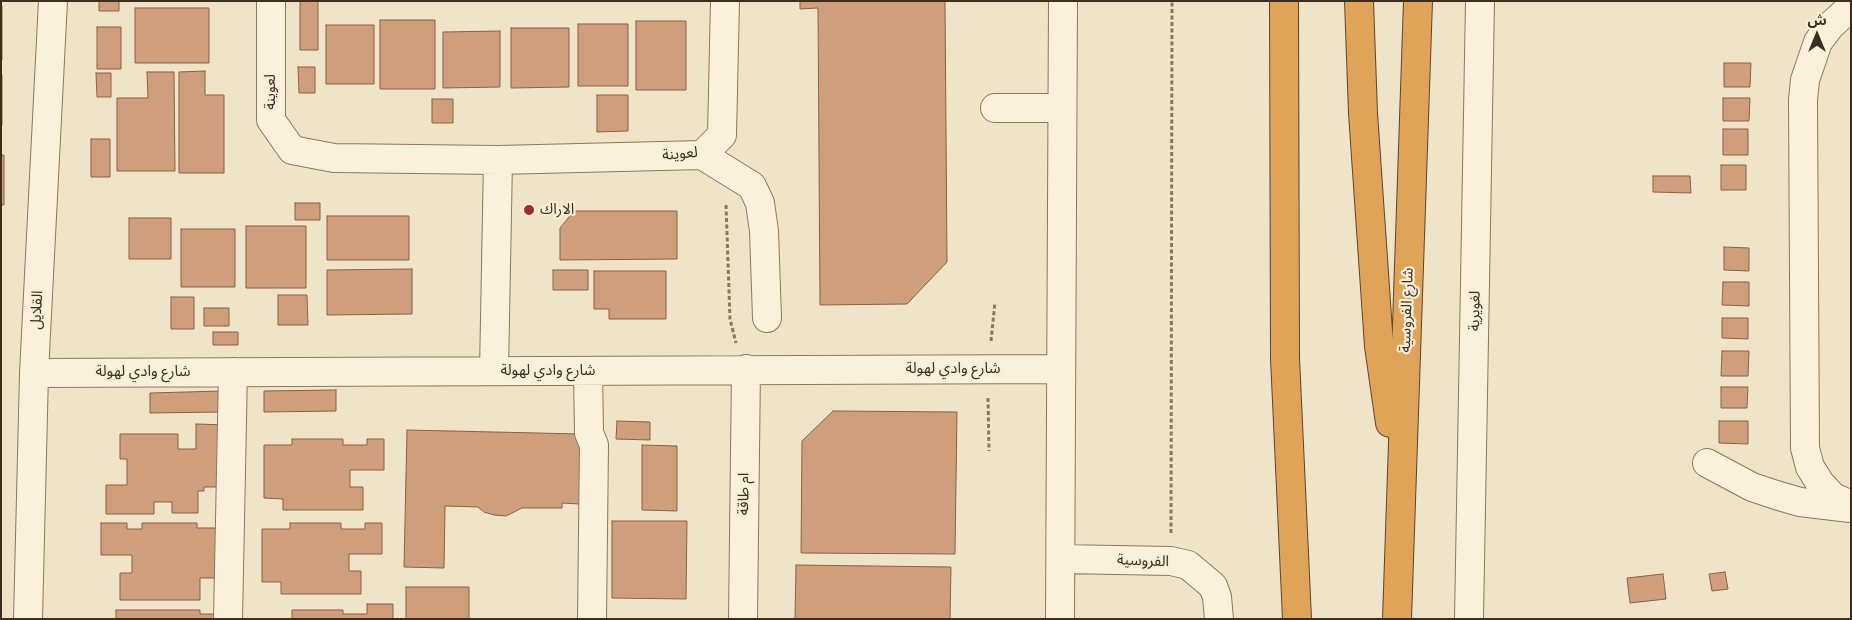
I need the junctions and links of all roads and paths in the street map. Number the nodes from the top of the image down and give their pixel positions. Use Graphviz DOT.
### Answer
graph roads {
  1 [pos="52,1"];
  2 [pos="272,1"];
  3 [pos="726,1"];
  4 [pos="1063,1"];
  5 [pos="1172,1"];
  6 [pos="1284,1"];
  7 [pos="1359,1"];
  8 [pos="1418,1"];
  9 [pos="1480,1"];
  10 [pos="1851,7"];
  11 [pos="995,108"];
  12 [pos="1062,108"];
  13 [pos="702,155"];
  14 [pos="498,160"];
  15 [pos="725,199"];
  16 [pos="767,318"];
  17 [pos="1062,368"];
  18 [pos="746,370"];
  19 [pos="494,371"];
  20 [pos="597,371"];
  21 [pos="233,372"];
  22 [pos="34,373"];
  23 [pos="1708,463"];
  24 [pos="1401,491"];
  25 [pos="1851,507"];
  26 [pos="1061,559"];
  27 [pos="1179,563"];
  28 [pos="1472,615"];
  29 [pos="28,619"];
  30 [pos="228,619"];
  31 [pos="592,619"];
  32 [pos="743,619"];
  33 [pos="1060,619"];
  34 [pos="1219,619"];
  35 [pos="1297,619"];
  36 [pos="1397,619"];
  1 -- 22 [label="street, القلايل"];
  2 -- 14 [label="street, لعوينة"];
  3 -- 13 [label="street, لعوينة"];
  4 -- 12 [label="street"];
  5 -- 27 [label="path"];
  6 -- 35 [label="highway"];
  7 -- 24 [label="highway"];
  8 -- 24 [label="highway, شارع الفروسية"];
  9 -- 28 [label="street, لغويرية"];
  10 -- 25 [label="street"];
  11 -- 12 [label="street"];
  12 -- 17 [label="street"];
  13 -- 14 [label="street, لعوينة"];
  13 -- 16 [label="street"];
  14 -- 19 [label="street"];
  15 -- 18 [label="path"];
  17 -- 18 [label="street, شارع وادي لهولة"];
  17 -- 26 [label="street"];
  18 -- 20 [label="street, شارع وادي لهولة"];
  18 -- 32 [label="street, ام طاقة"];
  19 -- 20 [label="street, شارع وادي لهولة"];
  19 -- 21 [label="street, شارع وادي لهولة"];
  20 -- 31 [label="street"];
  21 -- 22 [label="street, شارع وادي لهولة"];
  21 -- 30 [label="street"];
  22 -- 29 [label="street, القلايل"];
  23 -- 25 [label="street"];
  24 -- 36 [label="highway, شارع الفروسية"];
  26 -- 27 [label="street, الفروسية"];
  26 -- 33 [label="street"];
  27 -- 34 [label="street, الفروسية"];
}
